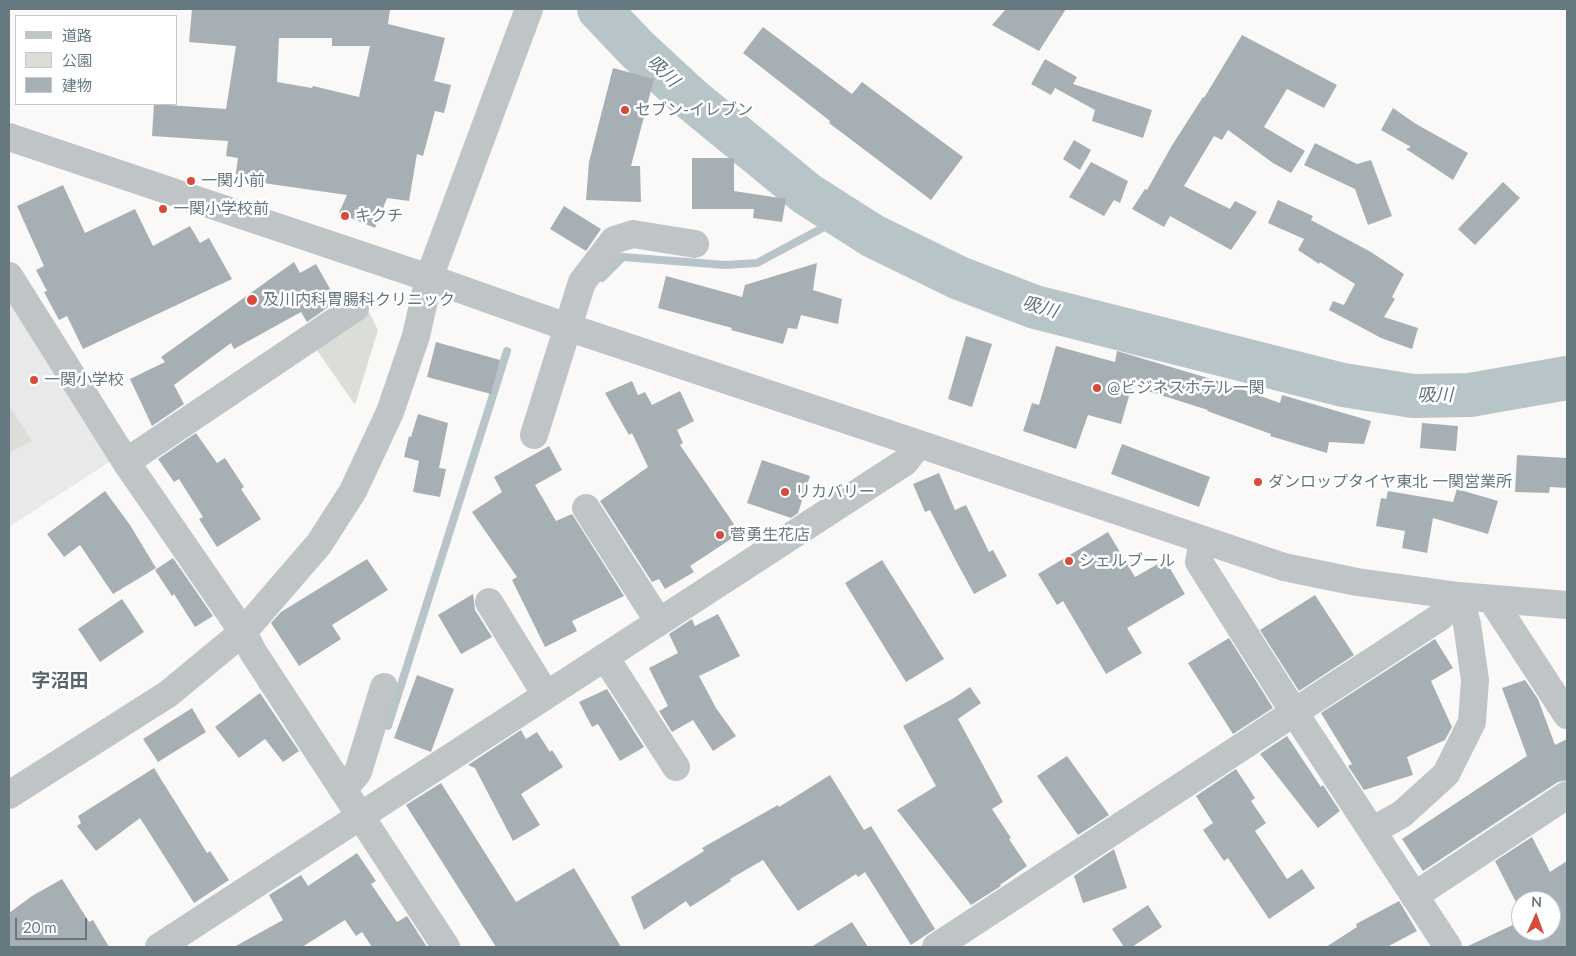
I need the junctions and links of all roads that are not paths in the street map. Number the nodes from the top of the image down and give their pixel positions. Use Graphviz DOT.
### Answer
graph roads {
  1 [pos="529,9"];
  2 [pos="9,137"];
  3 [pos="695,244"];
  4 [pos="9,276"];
  5 [pos="429,278"];
  6 [pos="355,308"];
  7 [pos="567,327"];
  8 [pos="534,435"];
  9 [pos="919,444"];
  10 [pos="126,462"];
  11 [pos="586,508"];
  12 [pos="1203,540"];
  13 [pos="1459,596"];
  14 [pos="1492,600"];
  15 [pos="489,602"];
  16 [pos="1567,605"];
  17 [pos="659,622"];
  18 [pos="243,632"];
  19 [pos="605,657"];
  20 [pos="384,687"];
  21 [pos="546,696"];
  22 [pos="1294,712"];
  23 [pos="1567,715"];
  24 [pos="676,766"];
  25 [pos="343,790"];
  26 [pos="9,795"];
  27 [pos="1567,795"];
  28 [pos="361,816"];
  29 [pos="1372,831"];
  30 [pos="1414,896"];
  31 [pos="159,947"];
  32 [pos="446,947"];
  33 [pos="936,947"];
  34 [pos="1448,947"];
  1 -- 5 [label="street"];
  2 -- 5 [label="street"];
  3 -- 7 [label="street"];
  4 -- 10 [label="street"];
  5 -- 7 [label="street"];
  5 -- 18 [label="street"];
  6 -- 10 [label="street"];
  7 -- 8 [label="street"];
  7 -- 9 [label="street"];
  9 -- 12 [label="street"];
  9 -- 17 [label="street"];
  10 -- 18 [label="street"];
  11 -- 17 [label="street"];
  12 -- 13 [label="street"];
  12 -- 22 [label="street"];
  13 -- 14 [label="street"];
  13 -- 22 [label="street"];
  13 -- 29 [label="street"];
  14 -- 16 [label="street"];
  14 -- 23 [label="street"];
  15 -- 21 [label="street"];
  17 -- 19 [label="street"];
  18 -- 25 [label="street"];
  18 -- 26 [label="street"];
  19 -- 21 [label="street"];
  19 -- 24 [label="street"];
  20 -- 25 [label="street"];
  21 -- 28 [label="street"];
  22 -- 29 [label="street"];
  22 -- 33 [label="street"];
  25 -- 28 [label="street"];
  27 -- 30 [label="street"];
  28 -- 31 [label="street"];
  28 -- 32 [label="street"];
  29 -- 30 [label="street"];
  30 -- 34 [label="street"];
}
